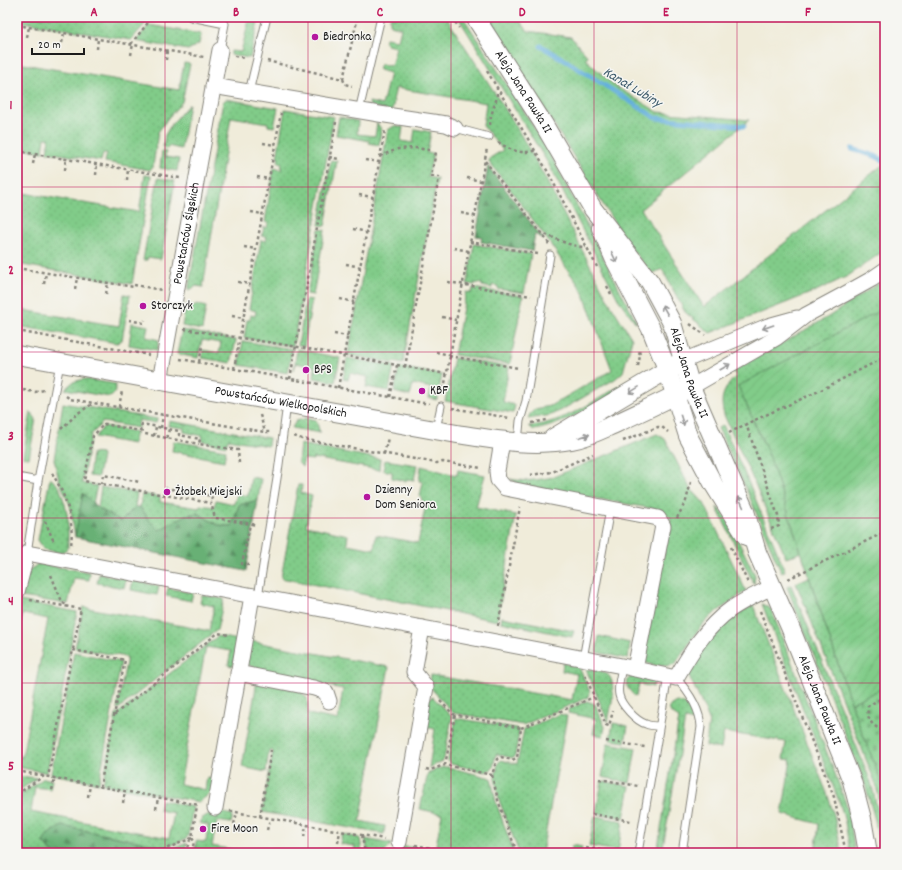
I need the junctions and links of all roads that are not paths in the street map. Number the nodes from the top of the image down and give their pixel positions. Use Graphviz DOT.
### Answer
graph roads {
  1 [pos="190,17"];
  2 [pos="267,17"];
  3 [pos="381,17"];
  4 [pos="475,17"];
  5 [pos="224,53"];
  6 [pos="213,86"];
  7 [pos="249,92"];
  8 [pos="359,111"];
  9 [pos="455,128"];
  10 [pos="489,137"];
  11 [pos="593,209"];
  12 [pos="550,255"];
  13 [pos="885,270"];
  14 [pos="806,315"];
  15 [pos="17,355"];
  16 [pos="683,361"];
  17 [pos="60,363"];
  18 [pos="667,369"];
  19 [pos="160,380"];
  20 [pos="691,387"];
  21 [pos="674,396"];
  22 [pos="287,403"];
  23 [pos="441,406"];
  24 [pos="436,430"];
  25 [pos="510,442"];
  26 [pos="545,442"];
  27 [pos="17,477"];
  28 [pos="38,481"];
  29 [pos="610,509"];
  30 [pos="757,552"];
  31 [pos="27,553"];
  32 [pos="772,587"];
  33 [pos="21,595"];
  34 [pos="255,597"];
  35 [pos="422,628"];
  36 [pos="581,658"];
  37 [pos="628,667"];
  38 [pos="238,673"];
  39 [pos="672,677"];
  40 [pos="329,701"];
  41 [pos="659,726"];
  42 [pos="215,808"];
  43 [pos="399,842"];
  44 [pos="638,853"];
  45 [pos="682,853"];
  46 [pos="868,853"];
  1 -- 5 [label="lane"];
  2 -- 7 [label="lane"];
  3 -- 8 [label="lane"];
  4 -- 11 [label="street, Aleja Jana Pawła II"];
  5 -- 6 [label="street, Powstańców Śląskich"];
  6 -- 7 [label="street"];
  6 -- 19 [label="street, Powstańców Śląskich"];
  7 -- 8 [label="street"];
  8 -- 9 [label="street"];
  9 -- 10 [label="lane"];
  16 -- 11 [label="street, Aleja Jana Pawła II, one-way"];
  11 -- 18 [label="street, Aleja Jana Pawła II, one-way"];
  12 -- 25 [label="lane"];
  13 -- 14 [label="street"];
  14 -- 16 [label="street, one-way"];
  20 -- 14 [label="street, one-way"];
  15 -- 17 [label="street, Powstańców Wielkopolskich"];
  16 -- 18 [label="street, Powstańców Wielkopolskich"];
  16 -- 20 [label="street, Aleja Jana Pawła II"];
  17 -- 19 [label="street, Powstańców Wielkopolskich"];
  17 -- 28 [label="lane"];
  18 -- 21 [label="street, Aleja Jana Pawła II"];
  18 -- 26 [label="street, Powstańców Wielkopolskich, one-way"];
  19 -- 22 [label="street, Powstańców Wielkopolskich"];
  20 -- 21 [label="street, Powstańców Wielkopolskich"];
  30 -- 20 [label="street, Aleja Jana Pawła II, one-way"];
  26 -- 21 [label="street, Powstańców Wielkopolskich, one-way"];
  21 -- 30 [label="street, Aleja Jana Pawła II, one-way"];
  22 -- 24 [label="street, Powstańców Wielkopolskich"];
  22 -- 34 [label="lane"];
  23 -- 24 [label="lane"];
  24 -- 25 [label="street, Powstańców Wielkopolskich"];
  25 -- 26 [label="street, Powstańców Wielkopolskich"];
  25 -- 29 [label="street"];
  27 -- 28 [label="lane"];
  28 -- 31 [label="lane"];
  29 -- 36 [label="lane"];
  29 -- 37 [label="street"];
  30 -- 32 [label="street, Aleja Jana Pawła II"];
  31 -- 33 [label="street"];
  31 -- 34 [label="street"];
  32 -- 39 [label="street"];
  32 -- 46 [label="street, Aleja Jana Pawła II"];
  34 -- 35 [label="street"];
  34 -- 38 [label="street"];
  35 -- 36 [label="street"];
  35 -- 43 [label="street"];
  36 -- 37 [label="street"];
  37 -- 39 [label="street"];
  37 -- 41 [label="lane"];
  38 -- 40 [label="street"];
  38 -- 42 [label="street"];
  39 -- 41 [label="lane"];
  39 -- 45 [label="lane"];
  41 -- 44 [label="lane"];
}
